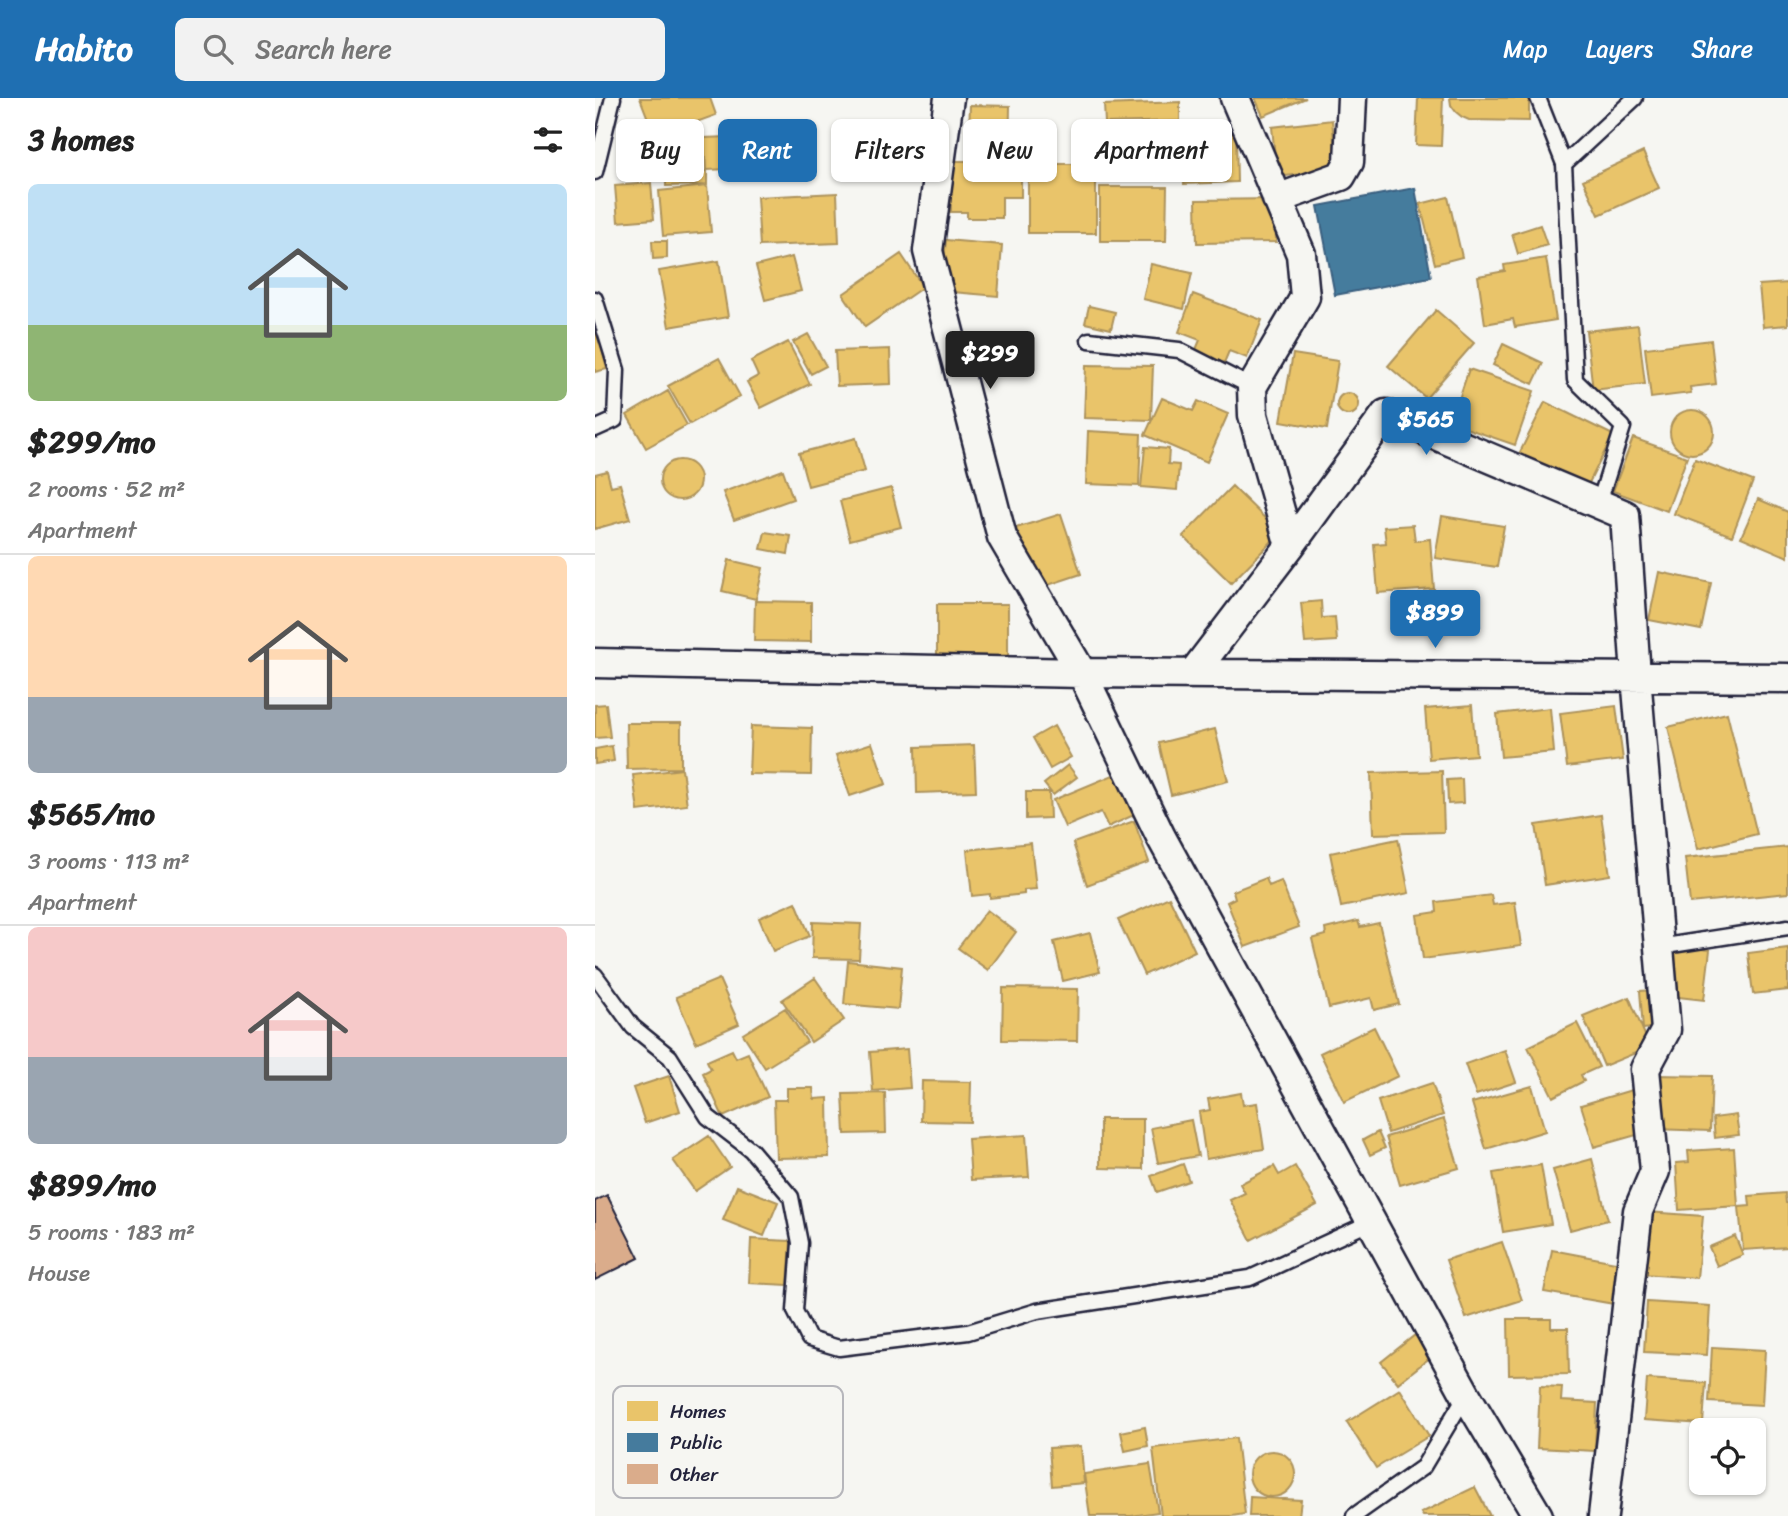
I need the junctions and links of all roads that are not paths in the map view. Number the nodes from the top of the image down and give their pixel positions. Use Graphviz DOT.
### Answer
graph roads {
  1 [pos="613,98"];
  2 [pos="949,98"];
  3 [pos="1235,98"];
  4 [pos="1352,98"];
  5 [pos="1538,98"];
  6 [pos="1635,98"];
  7 [pos="1565,164"];
  8 [pos="595,172"];
  9 [pos="1277,199"];
  10 [pos="595,299"];
  11 [pos="1089,340"];
  12 [pos="1252,387"];
  13 [pos="595,429"];
  14 [pos="1599,503"];
  15 [pos="1290,546"];
  16 [pos="595,663"];
  17 [pos="1194,672"];
  18 [pos="1082,673"];
  19 [pos="1636,676"];
  20 [pos="1788,678"];
  21 [pos="1788,927"];
  22 [pos="1659,947"];
  23 [pos="595,975"];
  24 [pos="1371,1222"];
  25 [pos="1466,1395"];
  26 [pos="1354,1516"];
  27 [pos="1538,1516"];
  28 [pos="1603,1516"];
  1 -- 8 [label="lane"];
  2 -- 18 [label="street"];
  3 -- 9 [label="street"];
  4 -- 9 [label="street"];
  5 -- 7 [label="lane"];
  6 -- 7 [label="lane"];
  7 -- 14 [label="lane"];
  9 -- 12 [label="street"];
  10 -- 13 [label="lane"];
  11 -- 12 [label="lane"];
  12 -- 15 [label="street"];
  14 -- 15 [label="street"];
  14 -- 19 [label="street"];
  15 -- 17 [label="street"];
  16 -- 18 [label="street"];
  17 -- 18 [label="street"];
  17 -- 19 [label="street"];
  18 -- 24 [label="street"];
  19 -- 20 [label="street"];
  19 -- 22 [label="street"];
  21 -- 22 [label="lane"];
  22 -- 28 [label="street"];
  23 -- 24 [label="lane"];
  24 -- 25 [label="street"];
  25 -- 26 [label="lane"];
  25 -- 27 [label="street"];
}
